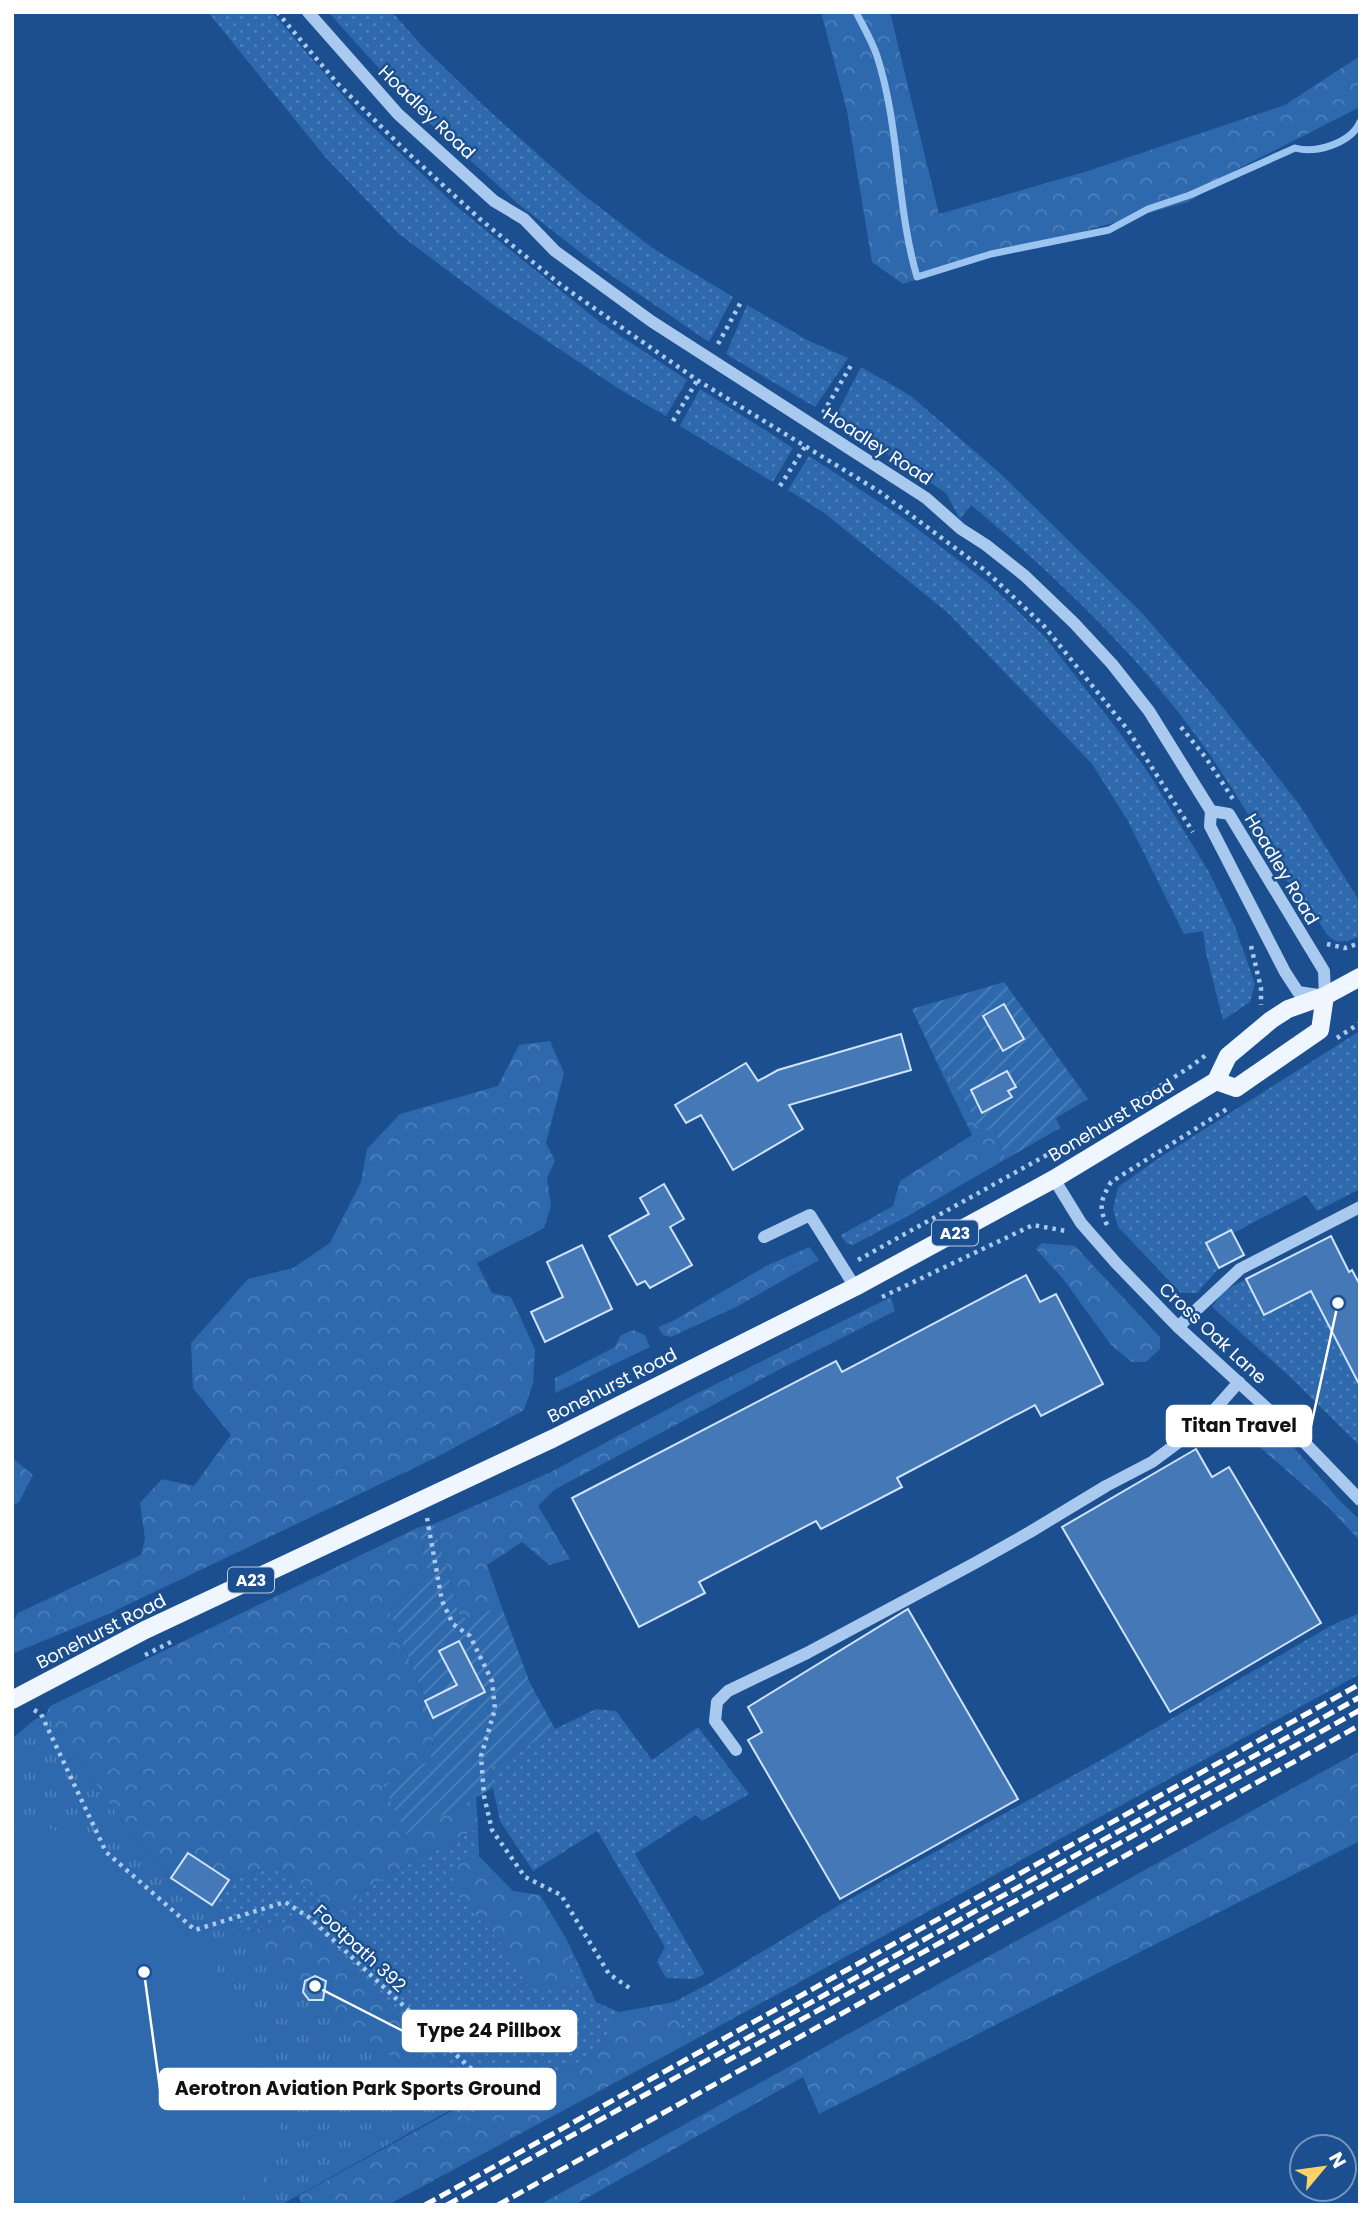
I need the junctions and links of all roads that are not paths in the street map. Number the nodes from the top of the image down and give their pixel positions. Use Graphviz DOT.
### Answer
graph roads {
  1 [pos="308,12"];
  2 [pos="1211,811"];
  3 [pos="1360,977"];
  4 [pos="1325,996"];
  5 [pos="1216,1081"];
  6 [pos="1055,1179"];
  7 [pos="1360,1207"];
  8 [pos="764,1237"];
  9 [pos="855,1287"];
  10 [pos="1178,1327"];
  11 [pos="1239,1382"];
  12 [pos="1360,1500"];
  13 [pos="12,1700"];
  14 [pos="736,1750"];
  1 -- 2 [label="street, Hoadley Road"];
  2 -- 4 [label="street, Hoadley Road"];
  2 -- 4 [label="street"];
  3 -- 4 [label="main road, Bonehurst Road / A23"];
  4 -- 5 [label="main road, Bonehurst Road / A23"];
  4 -- 5 [label="main road, Bonehurst Road / A23"];
  5 -- 6 [label="main road, Bonehurst Road / A23"];
  6 -- 9 [label="main road, Bonehurst Road / A23"];
  6 -- 10 [label="street, Cross Oak Lane"];
  7 -- 10 [label="street"];
  8 -- 9 [label="street"];
  9 -- 13 [label="main road, Bonehurst Road / A23"];
  10 -- 11 [label="street, Cross Oak Lane"];
  11 -- 12 [label="street, Cross Oak Lane"];
  11 -- 14 [label="street"];
}
